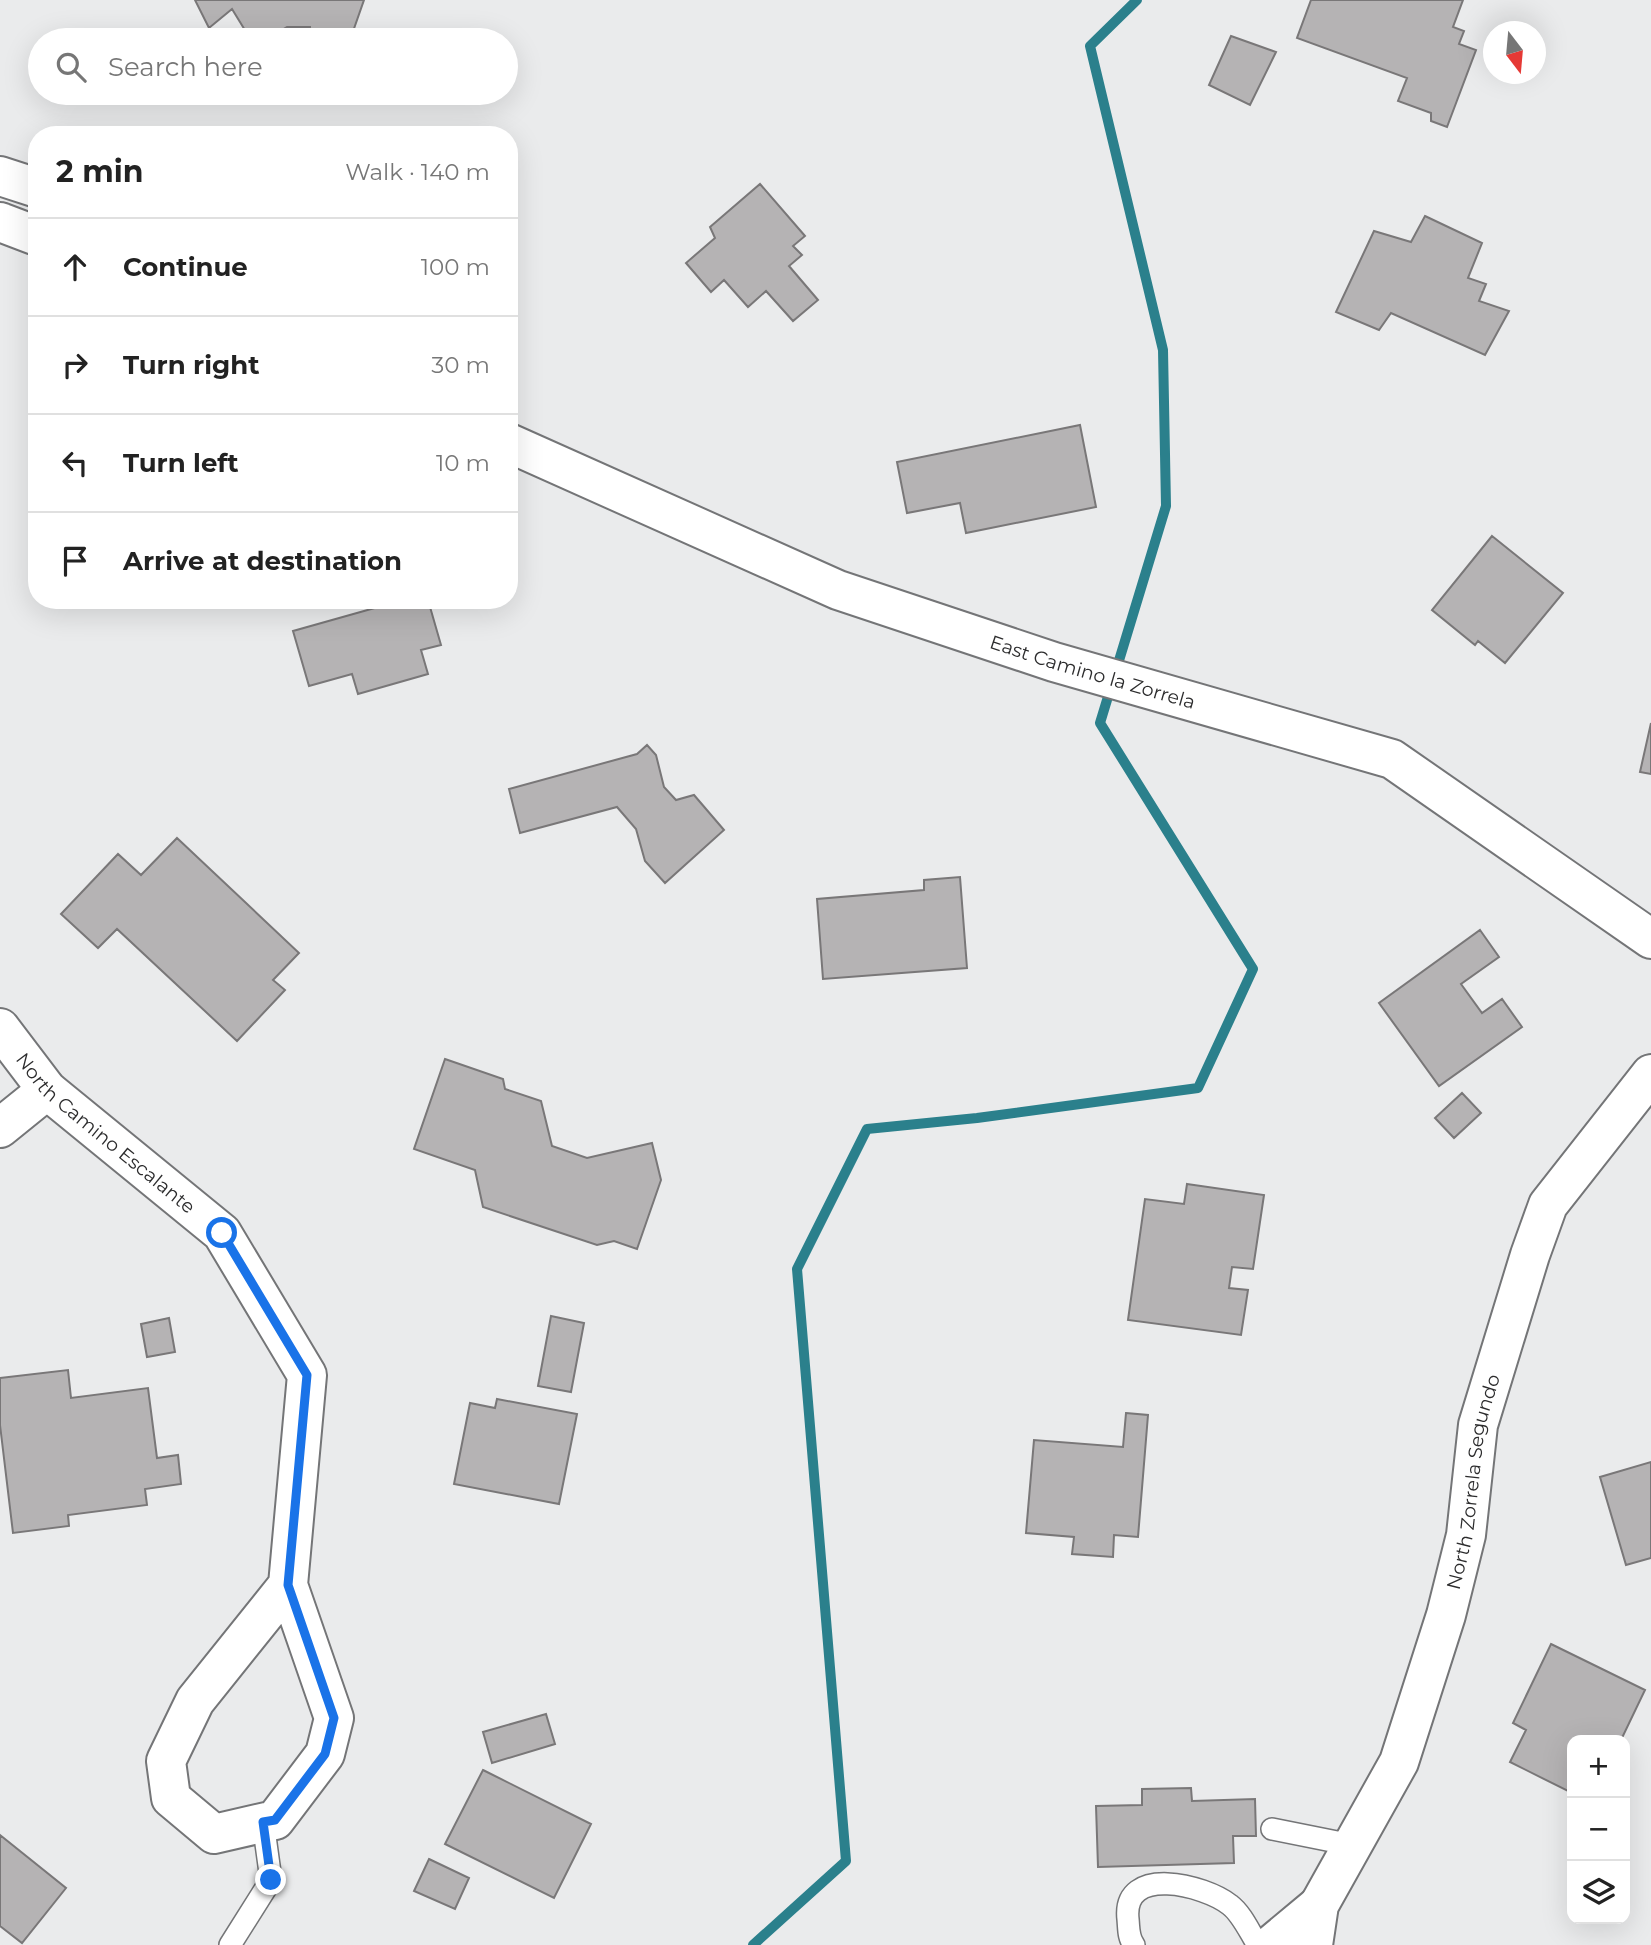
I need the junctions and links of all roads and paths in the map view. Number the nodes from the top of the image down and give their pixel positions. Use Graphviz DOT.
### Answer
graph roads {
  1 [pos="0,176"];
  2 [pos="28,185"];
  3 [pos="0,222"];
  4 [pos="28,233"];
  5 [pos="518,447"];
  6 [pos="1651,939"];
  7 [pos="0,1028"];
  8 [pos="0,1073"];
  9 [pos="1651,1074"];
  10 [pos="46,1091"];
  11 [pos="0,1128"];
  12 [pos="288,1585"];
  13 [pos="263,1822"];
  14 [pos="1272,1829"];
  15 [pos="1352,1845"];
  16 [pos="1319,1905"];
  17 [pos="230,1945"];
  18 [pos="1134,1945"];
  19 [pos="1258,1945"];
  20 [pos="1271,1945"];
  21 [pos="1312,1945"];
  1 -- 2 [label="street"];
  3 -- 4 [label="street"];
  5 -- 6 [label="street, East Camino la Zorrela"];
  7 -- 10 [label="street, North Camino Escalante"];
  8 -- 10 [label="street, North Camino Escalante"];
  9 -- 15 [label="street, North Zorrela Segundo"];
  10 -- 11 [label="street"];
  10 -- 12 [label="street, North Camino Escalante"];
  12 -- 13 [label="street, North Camino Escalante"];
  12 -- 13 [label="street, North Camino Escalante"];
  13 -- 17 [label="lane"];
  14 -- 15 [label="lane"];
  15 -- 16 [label="street, North Zorrela Segundo"];
  16 -- 20 [label="street, North Zorrela Segundo"];
  16 -- 21 [label="street, North Zorrela Segundo"];
  18 -- 19 [label="lane"];
}
